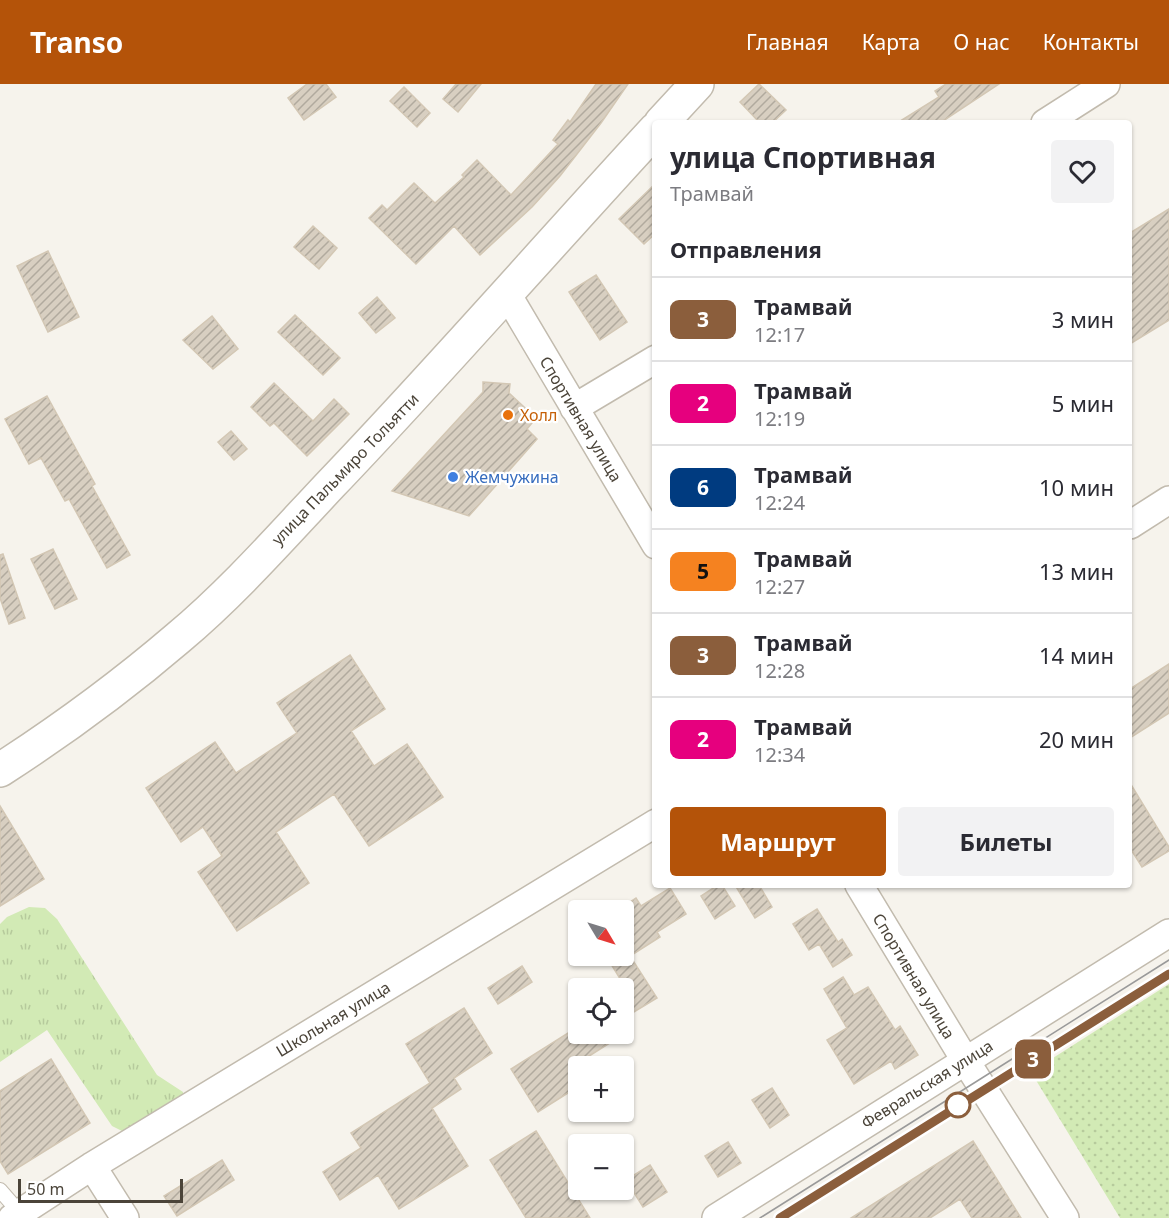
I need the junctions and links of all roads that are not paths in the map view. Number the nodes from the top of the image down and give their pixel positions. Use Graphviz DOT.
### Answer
graph roads {
  1 [pos="697,84"];
  2 [pos="1106,84"];
  3 [pos="664,120"];
  4 [pos="1050,120"];
  5 [pos="652,133"];
  6 [pos="507,294"];
  7 [pos="652,361"];
  8 [pos="574,408"];
  9 [pos="1169,500"];
  10 [pos="1132,524"];
  11 [pos="652,538"];
  12 [pos="0,770"];
  13 [pos="652,825"];
  14 [pos="861,888"];
  15 [pos="1169,933"];
  16 [pos="964,1060"];
  17 [pos="92,1166"];
  18 [pos="0,1190"];
  19 [pos="16,1215"];
  20 [pos="125,1218"];
  21 [pos="716,1218"];
  22 [pos="1065,1218"];
  1 -- 3 [label="street"];
  2 -- 4 [label="street"];
  5 -- 6 [label="street, улица Пальмиро Тольятти"];
  6 -- 8 [label="street, Спортивная улица"];
  6 -- 12 [label="street, улица Пальмиро Тольятти"];
  7 -- 8 [label="street"];
  8 -- 11 [label="street, Спортивная улица"];
  9 -- 10 [label="street"];
  13 -- 17 [label="street, Школьная улица"];
  14 -- 16 [label="street, Спортивная улица"];
  15 -- 16 [label="street, Февральская улица"];
  16 -- 21 [label="street, Февральская улица"];
  16 -- 22 [label="street, Спортивная улица"];
  17 -- 19 [label="street, Школьная улица"];
  17 -- 20 [label="street"];
  18 -- 19 [label="lane"];
}
